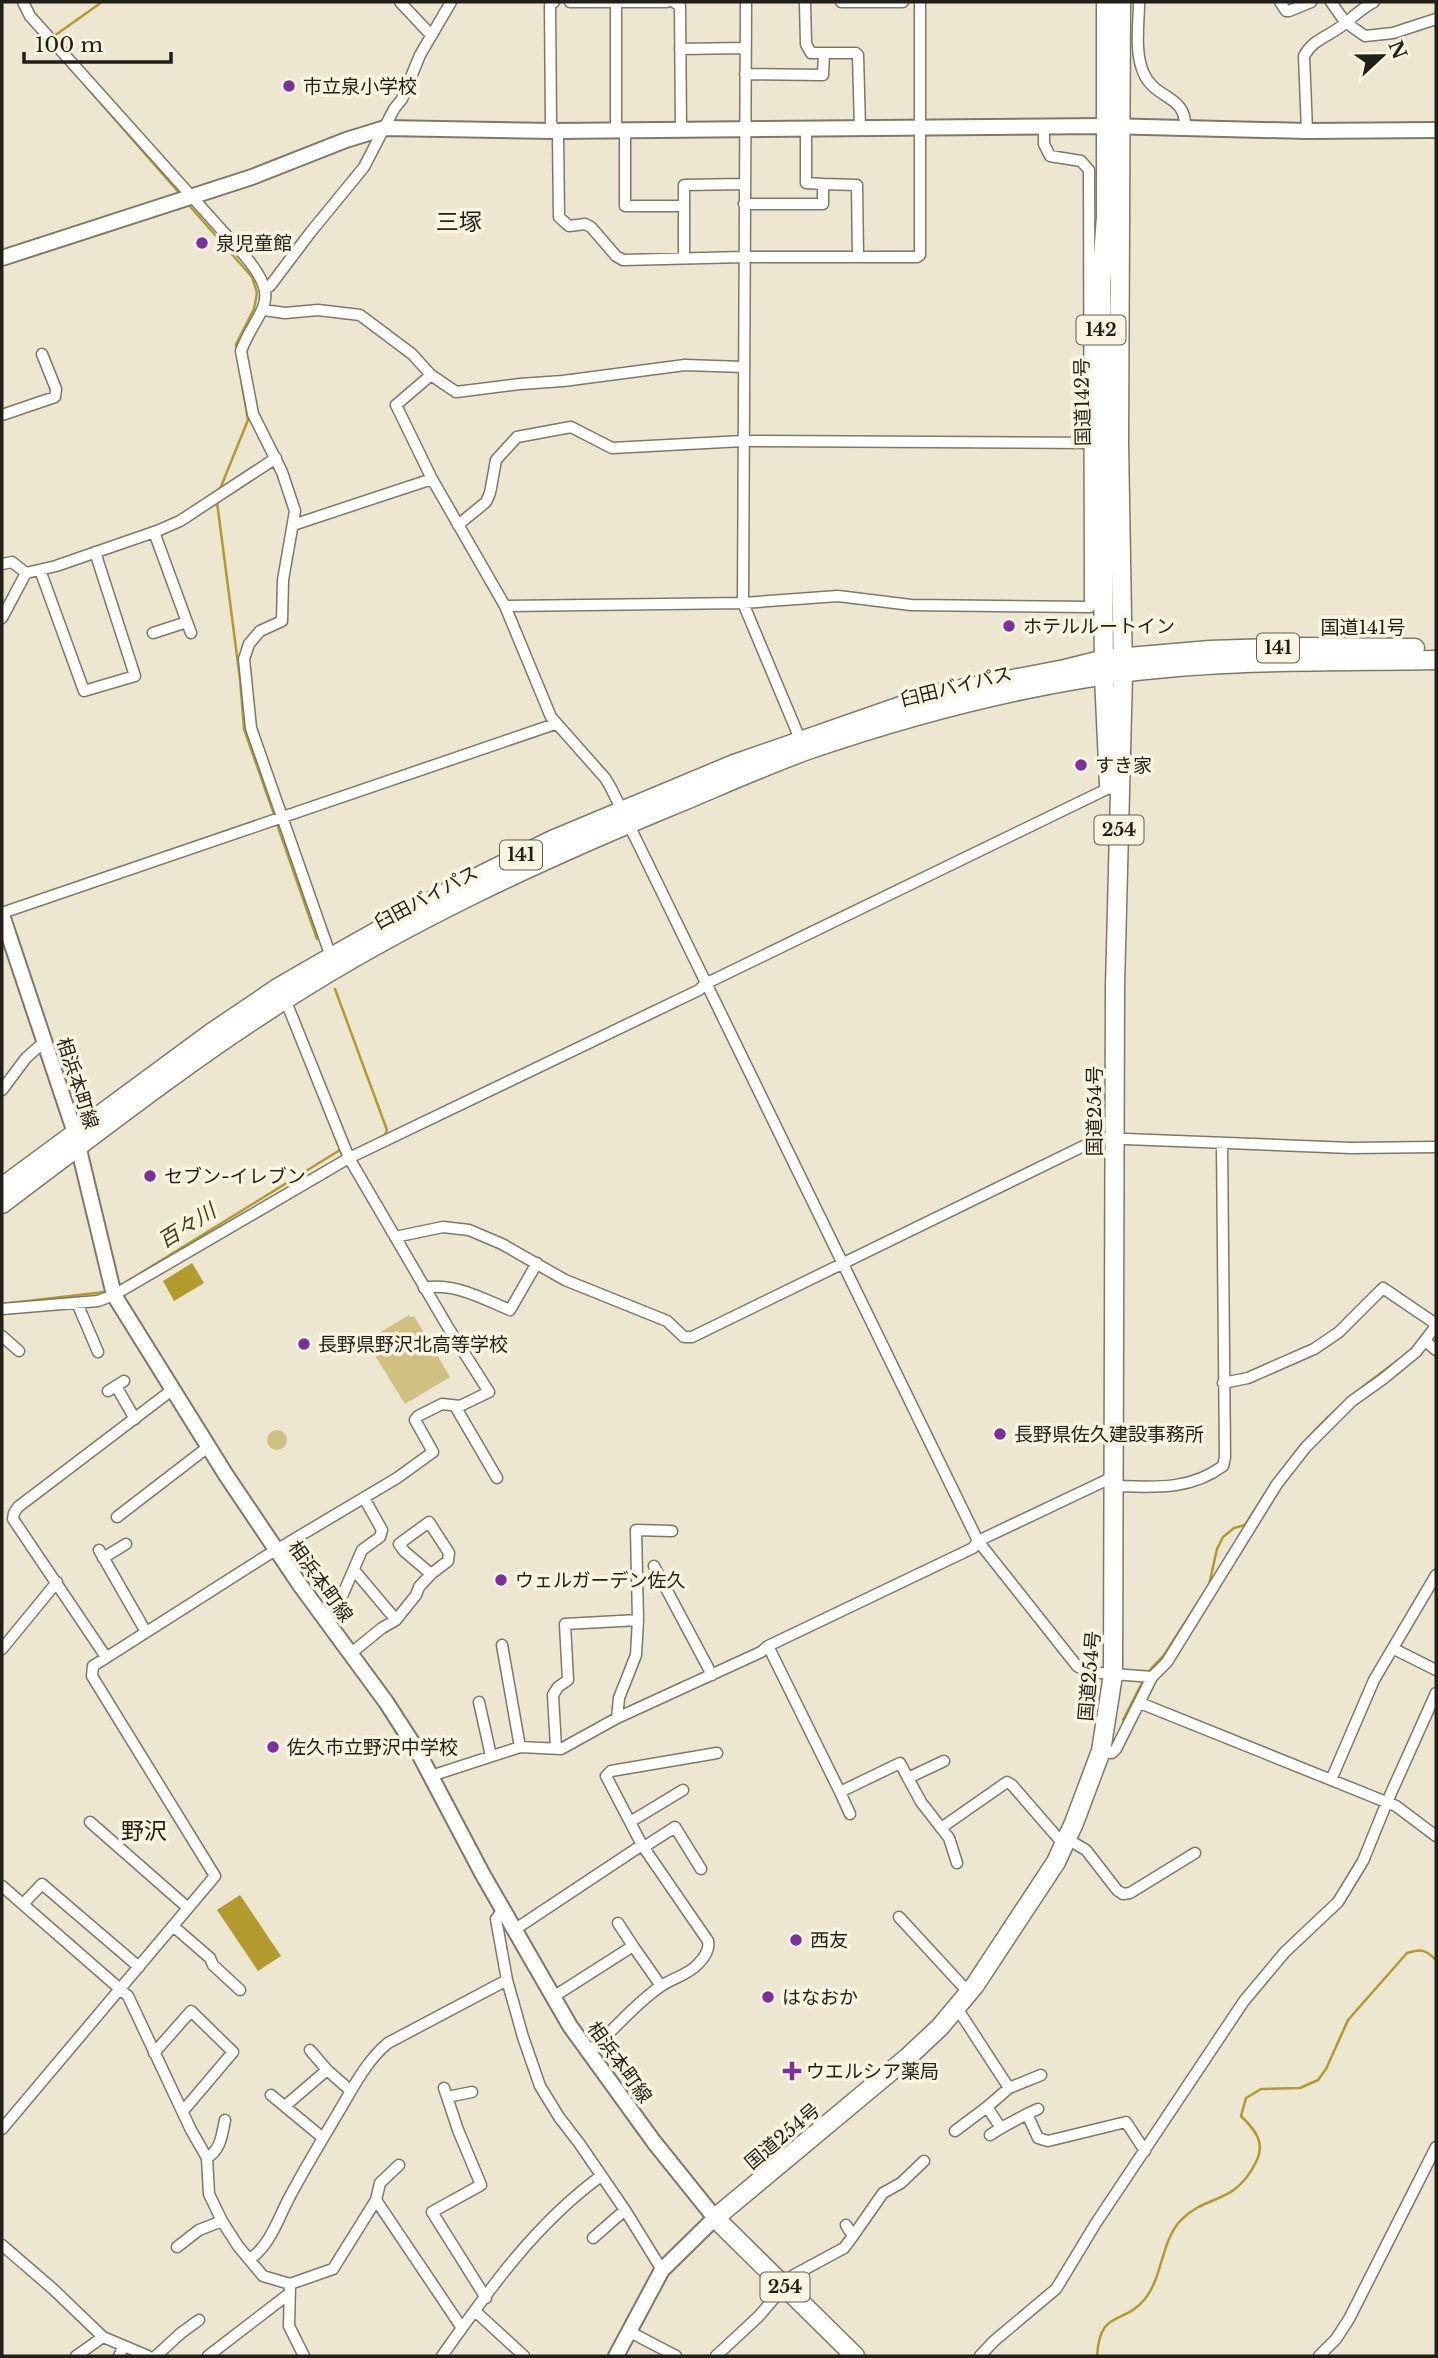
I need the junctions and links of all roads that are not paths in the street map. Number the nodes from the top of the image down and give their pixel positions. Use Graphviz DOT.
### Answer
graph roads {
  1 [pos="23,2"];
  2 [pos="400,2"];
  3 [pos="451,2"];
  4 [pos="554,2"];
  5 [pos="570,2"];
  6 [pos="667,2"];
  7 [pos="674,2"];
  8 [pos="746,2"];
  9 [pos="805,2"];
  10 [pos="841,2"];
  11 [pos="903,2"];
  12 [pos="920,2"];
  13 [pos="1106,2"];
  14 [pos="1121,2"];
  15 [pos="1139,2"];
  16 [pos="1280,2"];
  17 [pos="1311,2"];
  18 [pos="1331,2"];
  19 [pos="1374,2"];
  20 [pos="615,3"];
  21 [pos="1436,19"];
  22 [pos="1345,22"];
  23 [pos="431,35"];
  24 [pos="745,48"];
  25 [pos="680,49"];
  26 [pos="824,53"];
  27 [pos="745,74"];
  28 [pos="1113,126"];
  29 [pos="1044,127"];
  30 [pos="385,128"];
  31 [pos="1185,128"];
  32 [pos="745,129"];
  33 [pos="921,129"];
  34 [pos="620,130"];
  35 [pos="681,130"];
  36 [pos="806,130"];
  37 [pos="860,130"];
  38 [pos="1436,130"];
  39 [pos="555,131"];
  40 [pos="1307,131"];
  41 [pos="744,184"];
  42 [pos="823,184"];
  43 [pos="192,196"];
  44 [pos="744,204"];
  45 [pos="683,206"];
  46 [pos="744,257"];
  47 [pos="858,257"];
  48 [pos="2,258"];
  49 [pos="684,258"];
  50 [pos="265,289"];
  51 [pos="264,310"];
  52 [pos="42,355"];
  53 [pos="744,367"];
  54 [pos="431,375"];
  55 [pos="2,415"];
  56 [pos="743,441"];
  57 [pos="1096,443"];
  58 [pos="276,458"];
  59 [pos="432,479"];
  60 [pos="293,525"];
  61 [pos="458,525"];
  62 [pos="154,532"];
  63 [pos="95,552"];
  64 [pos="2,564"];
  65 [pos="40,570"];
  66 [pos="26,573"];
  67 [pos="743,603"];
  68 [pos="505,606"];
  69 [pos="2,618"];
  70 [pos="187,622"];
  71 [pos="153,633"];
  72 [pos="191,633"];
  73 [pos="1436,648"];
  74 [pos="1436,660"];
  75 [pos="1113,666"];
  76 [pos="555,724"];
  77 [pos="800,740"];
  78 [pos="1109,788"];
  79 [pos="281,817"];
  80 [pos="624,817"];
  81 [pos="2,914"];
  82 [pos="331,957"];
  83 [pos="705,984"];
  84 [pos="1115,987"];
  85 [pos="285,999"];
  86 [pos="45,1041"];
  87 [pos="2,1090"];
  88 [pos="1115,1139"];
  89 [pos="76,1140"];
  90 [pos="1222,1144"];
  91 [pos="1436,1147"];
  92 [pos="349,1158"];
  93 [pos="2,1187"];
  94 [pos="2,1204"];
  95 [pos="395,1237"];
  96 [pos="537,1263"];
  97 [pos="843,1263"];
  98 [pos="424,1288"];
  99 [pos="114,1295"];
  100 [pos="77,1303"];
  101 [pos="2,1309"];
  102 [pos="1431,1333"];
  103 [pos="2,1336"];
  104 [pos="1436,1350"];
  105 [pos="19,1351"];
  106 [pos="97,1352"];
  107 [pos="1223,1383"];
  108 [pos="116,1386"];
  109 [pos="172,1390"];
  110 [pos="455,1406"];
  111 [pos="135,1419"];
  112 [pos="208,1447"];
  113 [pos="497,1478"];
  114 [pos="1113,1482"];
  115 [pos="364,1498"];
  116 [pos="117,1517"];
  117 [pos="672,1531"];
  118 [pos="978,1541"];
  119 [pos="126,1544"];
  120 [pos="276,1550"];
  121 [pos="654,1566"];
  122 [pos="354,1570"];
  123 [pos="430,1574"];
  124 [pos="57,1582"];
  125 [pos="1435,1582"];
  126 [pos="324,1619"];
  127 [pos="396,1620"];
  128 [pos="638,1620"];
  129 [pos="146,1632"];
  130 [pos="502,1645"];
  131 [pos="768,1646"];
  132 [pos="2,1649"];
  133 [pos="1394,1649"];
  134 [pos="350,1654"];
  135 [pos="106,1657"];
  136 [pos="1436,1670"];
  137 [pos="712,1675"];
  138 [pos="1113,1675"];
  139 [pos="1152,1678"];
  140 [pos="1436,1693"];
  141 [pos="479,1702"];
  142 [pos="1140,1703"];
  143 [pos="617,1718"];
  144 [pos="520,1747"];
  145 [pos="555,1748"];
  146 [pos="1101,1751"];
  147 [pos="717,1753"];
  148 [pos="491,1756"];
  149 [pos="944,1761"];
  150 [pos="431,1776"];
  151 [pos="908,1778"];
  152 [pos="1331,1780"];
  153 [pos="683,1790"];
  154 [pos="840,1792"];
  155 [pos="1387,1802"];
  156 [pos="850,1814"];
  157 [pos="90,1822"];
  158 [pos="629,1822"];
  159 [pos="941,1828"];
  160 [pos="1436,1836"];
  161 [pos="1065,1842"];
  162 [pos="643,1846"];
  163 [pos="1195,1853"];
  164 [pos="957,1863"];
  165 [pos="701,1869"];
  166 [pos="2,1886"];
  167 [pos="23,1904"];
  168 [pos="188,1908"];
  169 [pos="502,1911"];
  170 [pos="900,1917"];
  171 [pos="618,1923"];
  172 [pos="173,1926"];
  173 [pos="514,1930"];
  174 [pos="633,1946"];
  175 [pos="139,1967"];
  176 [pos="508,1980"];
  177 [pos="661,1986"];
  178 [pos="121,1988"];
  179 [pos="240,1990"];
  180 [pos="969,1993"];
  181 [pos="553,1997"];
  182 [pos="957,2008"];
  183 [pos="310,2050"];
  184 [pos="588,2052"];
  185 [pos="155,2053"];
  186 [pos="327,2070"];
  187 [pos="1041,2075"];
  188 [pos="1009,2088"];
  189 [pos="351,2091"];
  190 [pos="472,2092"];
  191 [pos="271,2095"];
  192 [pos="285,2106"];
  193 [pos="987,2107"];
  194 [pos="1038,2109"];
  195 [pos="183,2111"];
  196 [pos="1027,2114"];
  197 [pos="225,2120"];
  198 [pos="1001,2128"];
  199 [pos="2,2129"];
  200 [pos="955,2131"];
  201 [pos="990,2135"];
  202 [pos="323,2138"];
  203 [pos="1436,2147"];
  204 [pos="1145,2151"];
  205 [pos="207,2158"];
  206 [pos="924,2161"];
  207 [pos="399,2165"];
  208 [pos="600,2176"];
  209 [pos="376,2200"];
  210 [pos="625,2210"];
  211 [pos="715,2218"];
  212 [pos="222,2221"];
  213 [pos="846,2225"];
  214 [pos="853,2236"];
  215 [pos="593,2238"];
  216 [pos="2,2245"];
  217 [pos="177,2248"];
  218 [pos="250,2259"];
  219 [pos="662,2270"];
  220 [pos="784,2286"];
  221 [pos="290,2288"];
  222 [pos="486,2298"];
  223 [pos="475,2311"];
  224 [pos="199,2320"];
  225 [pos="462,2328"];
  226 [pos="630,2332"];
  227 [pos="103,2337"];
  228 [pos="124,2346"];
  229 [pos="76,2356"];
  230 [pos="119,2356"];
  231 [pos="148,2356"];
  232 [pos="156,2356"];
  233 [pos="208,2356"];
  234 [pos="304,2356"];
  235 [pos="442,2356"];
  236 [pos="524,2356"];
  237 [pos="616,2356"];
  238 [pos="676,2356"];
  239 [pos="716,2356"];
  240 [pos="855,2356"];
  241 [pos="980,2356"];
  242 [pos="1319,2356"];
  1 -- 43 [label="street"];
  2 -- 23 [label="street"];
  3 -- 23 [label="street"];
  4 -- 39 [label="street"];
  5 -- 20 [label="street"];
  6 -- 20 [label="street"];
  7 -- 25 [label="street"];
  8 -- 24 [label="street"];
  9 -- 26 [label="street"];
  10 -- 11 [label="street"];
  12 -- 33 [label="street"];
  13 -- 28 [label="highway, 国道142号 / 142"];
  14 -- 28 [label="highway, 国道142号 / 142"];
  15 -- 31 [label="street"];
  16 -- 17 [label="street"];
  18 -- 22 [label="street"];
  19 -- 22 [label="street"];
  20 -- 34 [label="street"];
  21 -- 22 [label="street"];
  22 -- 40 [label="street"];
  23 -- 30 [label="street"];
  24 -- 25 [label="street"];
  24 -- 27 [label="street"];
  25 -- 35 [label="street"];
  26 -- 27 [label="street"];
  26 -- 37 [label="street"];
  27 -- 32 [label="street"];
  28 -- 29 [label="main road"];
  28 -- 31 [label="main road"];
  28 -- 57 [label="highway, 国道142号 / 142"];
  28 -- 75 [label="highway, 国道142号 / 142"];
  29 -- 33 [label="main road"];
  29 -- 57 [label="street"];
  30 -- 39 [label="main road"];
  30 -- 43 [label="main road"];
  30 -- 50 [label="street"];
  31 -- 40 [label="main road"];
  32 -- 35 [label="main road"];
  32 -- 36 [label="main road"];
  32 -- 41 [label="street"];
  33 -- 37 [label="main road"];
  33 -- 47 [label="street"];
  34 -- 35 [label="main road"];
  34 -- 39 [label="main road"];
  34 -- 45 [label="street"];
  36 -- 37 [label="main road"];
  36 -- 42 [label="street"];
  38 -- 40 [label="main road"];
  39 -- 49 [label="street"];
  41 -- 44 [label="street"];
  41 -- 45 [label="street"];
  42 -- 44 [label="street"];
  42 -- 47 [label="street"];
  43 -- 48 [label="main road"];
  43 -- 50 [label="street"];
  44 -- 46 [label="street"];
  45 -- 49 [label="street"];
  46 -- 47 [label="street"];
  46 -- 49 [label="street"];
  46 -- 53 [label="street"];
  50 -- 51 [label="street"];
  51 -- 54 [label="street"];
  51 -- 58 [label="street"];
  52 -- 55 [label="street"];
  53 -- 54 [label="street"];
  53 -- 56 [label="street"];
  54 -- 59 [label="street"];
  56 -- 57 [label="street"];
  56 -- 61 [label="street"];
  56 -- 67 [label="street"];
  57 -- 67 [label="street"];
  57 -- 75 [label="highway, 国道142号 / 142"];
  58 -- 60 [label="street"];
  58 -- 62 [label="street"];
  59 -- 60 [label="street"];
  59 -- 61 [label="street"];
  60 -- 79 [label="street"];
  61 -- 68 [label="street"];
  62 -- 63 [label="street"];
  62 -- 70 [label="street"];
  63 -- 65 [label="street"];
  63 -- 65 [label="street"];
  64 -- 66 [label="street"];
  65 -- 66 [label="street"];
  66 -- 69 [label="street"];
  67 -- 68 [label="street"];
  67 -- 77 [label="street"];
  68 -- 76 [label="street"];
  70 -- 71 [label="street"];
  70 -- 72 [label="street"];
  73 -- 75 [label="highway, 国道141号 / 141"];
  74 -- 75 [label="highway, 国道141号 / 141"];
  75 -- 77 [label="highway, 臼田バイパス / 141"];
  75 -- 78 [label="highway, 国道254号 / 254"];
  75 -- 80 [label="highway, 臼田バイパス / 141"];
  75 -- 84 [label="highway, 国道254号 / 254"];
  76 -- 79 [label="street"];
  76 -- 80 [label="street"];
  77 -- 80 [label="highway, 臼田バイパス / 141"];
  78 -- 83 [label="street"];
  78 -- 84 [label="highway, 国道254号 / 254"];
  79 -- 81 [label="street"];
  79 -- 82 [label="street"];
  80 -- 82 [label="highway, 臼田バイパス / 141"];
  80 -- 83 [label="street"];
  80 -- 85 [label="highway, 臼田バイパス / 141"];
  81 -- 86 [label="main road, 相浜本町線"];
  82 -- 89 [label="highway, 臼田バイパス / 141"];
  83 -- 92 [label="street"];
  83 -- 97 [label="street"];
  84 -- 88 [label="highway, 国道254号 / 254"];
  85 -- 89 [label="highway, 臼田バイパス / 141"];
  85 -- 92 [label="street"];
  86 -- 87 [label="street"];
  86 -- 89 [label="main road, 相浜本町線"];
  88 -- 90 [label="street"];
  88 -- 97 [label="street"];
  88 -- 114 [label="highway, 国道254号 / 254"];
  89 -- 93 [label="highway, 臼田バイパス / 141"];
  89 -- 94 [label="highway, 臼田バイパス / 141"];
  89 -- 99 [label="main road, 相浜本町線"];
  90 -- 91 [label="street"];
  90 -- 107 [label="street"];
  92 -- 95 [label="street"];
  92 -- 99 [label="street"];
  95 -- 96 [label="street"];
  95 -- 98 [label="street"];
  96 -- 97 [label="street"];
  96 -- 98 [label="street"];
  97 -- 118 [label="street"];
  98 -- 110 [label="street"];
  99 -- 100 [label="street"];
  99 -- 109 [label="main road, 相浜本町線"];
  100 -- 101 [label="street"];
  100 -- 106 [label="street"];
  102 -- 104 [label="street"];
  102 -- 107 [label="street"];
  102 -- 139 [label="street"];
  103 -- 105 [label="street"];
  107 -- 114 [label="street"];
  108 -- 111 [label="street"];
  109 -- 111 [label="street"];
  109 -- 112 [label="main road, 相浜本町線"];
  110 -- 113 [label="street"];
  110 -- 115 [label="street"];
  111 -- 124 [label="street"];
  112 -- 116 [label="street"];
  112 -- 120 [label="main road, 相浜本町線"];
  114 -- 118 [label="street"];
  114 -- 138 [label="highway, 国道254号 / 254"];
  115 -- 120 [label="street"];
  115 -- 122 [label="street"];
  117 -- 128 [label="street"];
  118 -- 131 [label="street"];
  118 -- 138 [label="street"];
  119 -- 129 [label="street"];
  120 -- 126 [label="main road, 相浜本町線"];
  120 -- 129 [label="street"];
  121 -- 137 [label="street"];
  122 -- 126 [label="street"];
  122 -- 127 [label="street"];
  123 -- 123 [label="street"];
  123 -- 127 [label="street"];
  124 -- 132 [label="street"];
  124 -- 135 [label="street"];
  125 -- 133 [label="street"];
  126 -- 134 [label="main road, 相浜本町線"];
  127 -- 134 [label="street"];
  128 -- 143 [label="street"];
  128 -- 145 [label="street"];
  129 -- 135 [label="street"];
  130 -- 144 [label="street"];
  131 -- 137 [label="street"];
  131 -- 154 [label="street"];
  133 -- 136 [label="street"];
  133 -- 152 [label="street"];
  134 -- 150 [label="main road, 相浜本町線"];
  135 -- 168 [label="street"];
  137 -- 143 [label="street"];
  138 -- 139 [label="street"];
  138 -- 146 [label="highway, 国道254号 / 254"];
  139 -- 142 [label="street"];
  140 -- 155 [label="street"];
  141 -- 148 [label="street"];
  142 -- 146 [label="street"];
  142 -- 152 [label="street"];
  143 -- 145 [label="street"];
  144 -- 145 [label="street"];
  144 -- 148 [label="street"];
  146 -- 161 [label="highway, 国道254号 / 254"];
  147 -- 158 [label="street"];
  148 -- 150 [label="street"];
  149 -- 151 [label="street"];
  150 -- 169 [label="main road, 相浜本町線"];
  151 -- 154 [label="street"];
  151 -- 159 [label="street"];
  152 -- 155 [label="street"];
  153 -- 158 [label="street"];
  154 -- 156 [label="street"];
  155 -- 160 [label="street"];
  155 -- 204 [label="street"];
  157 -- 168 [label="street"];
  158 -- 162 [label="street"];
  159 -- 161 [label="street"];
  159 -- 164 [label="street"];
  161 -- 163 [label="street"];
  161 -- 180 [label="highway, 国道254号 / 254"];
  162 -- 165 [label="street"];
  162 -- 173 [label="street"];
  162 -- 177 [label="street"];
  166 -- 167 [label="street"];
  167 -- 175 [label="street"];
  167 -- 178 [label="street"];
  168 -- 172 [label="street"];
  169 -- 173 [label="main road, 相浜本町線"];
  169 -- 176 [label="street"];
  170 -- 180 [label="street"];
  171 -- 174 [label="street"];
  172 -- 175 [label="street"];
  172 -- 179 [label="street"];
  173 -- 181 [label="main road, 相浜本町線"];
  174 -- 177 [label="street"];
  174 -- 181 [label="street"];
  175 -- 178 [label="street"];
  176 -- 189 [label="street"];
  176 -- 208 [label="street"];
  177 -- 184 [label="street"];
  178 -- 185 [label="street"];
  178 -- 199 [label="street"];
  180 -- 182 [label="highway, 国道254号 / 254"];
  181 -- 184 [label="main road, 相浜本町線"];
  182 -- 188 [label="street"];
  182 -- 211 [label="highway, 国道254号 / 254"];
  183 -- 186 [label="street"];
  184 -- 211 [label="main road, 相浜本町線"];
  185 -- 195 [label="street"];
  185 -- 195 [label="street"];
  186 -- 189 [label="street"];
  186 -- 192 [label="street"];
  187 -- 188 [label="street"];
  188 -- 193 [label="street"];
  189 -- 202 [label="street"];
  190 -- 222 [label="street"];
  191 -- 192 [label="street"];
  192 -- 202 [label="street"];
  193 -- 198 [label="street"];
  193 -- 200 [label="street"];
  194 -- 196 [label="street"];
  195 -- 205 [label="street"];
  196 -- 198 [label="street"];
  196 -- 204 [label="street"];
  197 -- 205 [label="street"];
  198 -- 201 [label="street"];
  202 -- 218 [label="street"];
  203 -- 242 [label="street"];
  204 -- 241 [label="street"];
  205 -- 212 [label="street"];
  206 -- 214 [label="street"];
  207 -- 209 [label="street"];
  208 -- 210 [label="street"];
  208 -- 222 [label="street"];
  209 -- 221 [label="street"];
  209 -- 225 [label="street"];
  210 -- 215 [label="street"];
  210 -- 219 [label="street"];
  211 -- 219 [label="main road"];
  211 -- 220 [label="highway, 254"];
  212 -- 217 [label="street"];
  212 -- 218 [label="street"];
  213 -- 214 [label="street"];
  214 -- 220 [label="street"];
  216 -- 227 [label="street"];
  218 -- 221 [label="street"];
  219 -- 226 [label="main road"];
  220 -- 239 [label="street"];
  220 -- 240 [label="highway, 254"];
  221 -- 233 [label="street"];
  221 -- 234 [label="street"];
  222 -- 223 [label="street"];
  223 -- 225 [label="street"];
  223 -- 236 [label="street"];
  224 -- 232 [label="street"];
  225 -- 235 [label="street"];
  226 -- 237 [label="main road"];
  226 -- 238 [label="street"];
  227 -- 228 [label="street"];
  227 -- 229 [label="street"];
  228 -- 230 [label="street"];
  228 -- 231 [label="street"];
}
